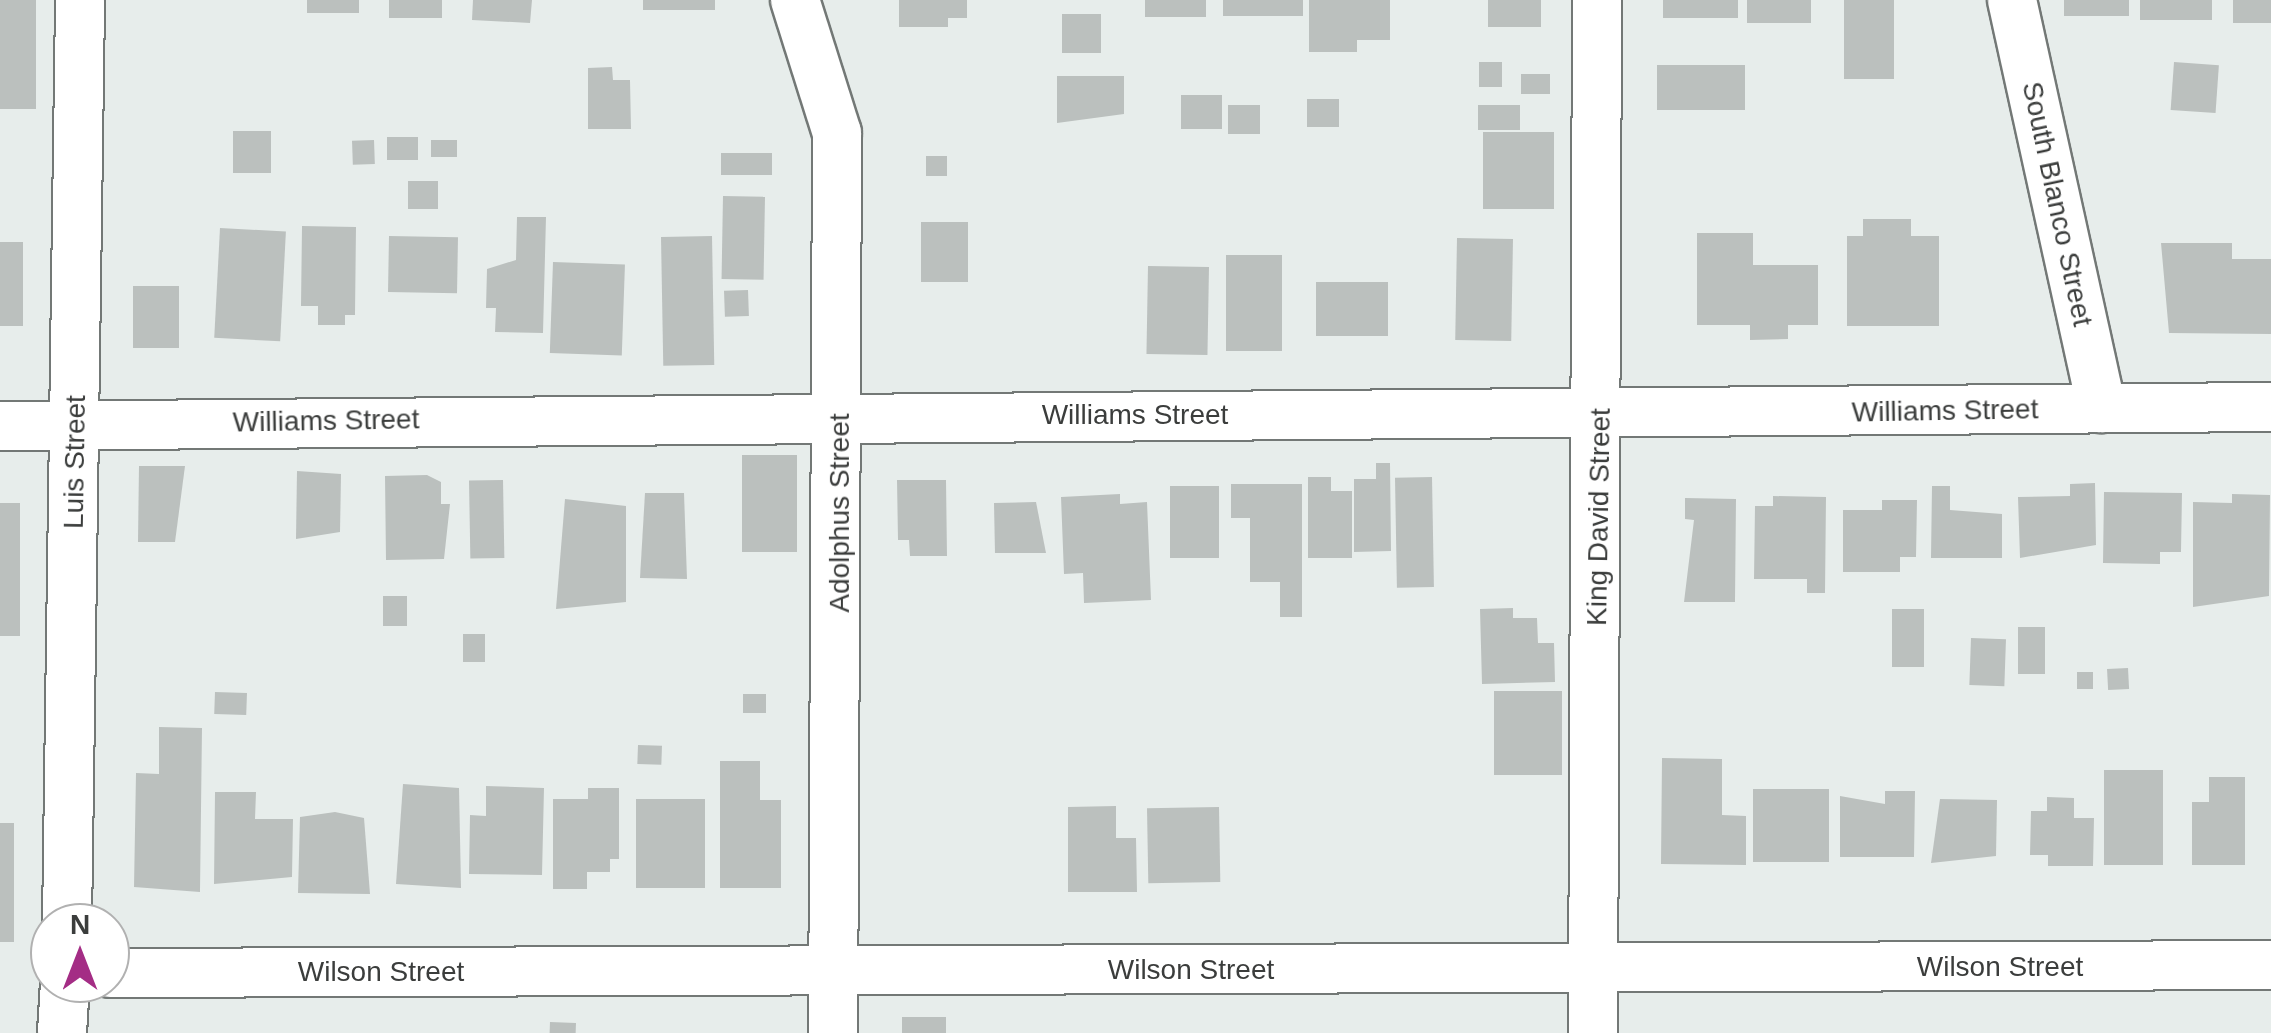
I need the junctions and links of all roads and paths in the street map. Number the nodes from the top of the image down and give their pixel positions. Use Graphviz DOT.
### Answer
graph roads {
  1 [pos="80,0"];
  2 [pos="795,0"];
  3 [pos="1598,0"];
  4 [pos="2012,0"];
  5 [pos="2271,407"];
  6 [pos="2102,408"];
  7 [pos="841,415"];
  8 [pos="1601,416"];
  9 [pos="76,425"];
  10 [pos="0,426"];
  11 [pos="67,903"];
  12 [pos="2271,965"];
  13 [pos="1594,969"];
  14 [pos="836,971"];
  15 [pos="130,972"];
  16 [pos="64,1003"];
  17 [pos="62,1033"];
  18 [pos="834,1033"];
  19 [pos="1592,1033"];
  1 -- 9 [label="street, Luis Street"];
  2 -- 7 [label="street, Adolphus Street"];
  3 -- 8 [label="street, King David Street"];
  4 -- 6 [label="street, South Blanco Street"];
  5 -- 6 [label="street, Williams Street"];
  6 -- 8 [label="street, Williams Street"];
  7 -- 8 [label="street, Williams Street"];
  7 -- 9 [label="street, Williams Street"];
  7 -- 14 [label="street, Adolphus Street"];
  8 -- 13 [label="street, King David Street"];
  9 -- 10 [label="street, Williams Street"];
  9 -- 11 [label="street, Luis Street"];
  12 -- 13 [label="street, Wilson Street"];
  13 -- 14 [label="street, Wilson Street"];
  13 -- 19 [label="street, King David Street"];
  14 -- 15 [label="street, Wilson Street"];
  14 -- 18 [label="street, Adolphus Street"];
  16 -- 17 [label="street"];
}
